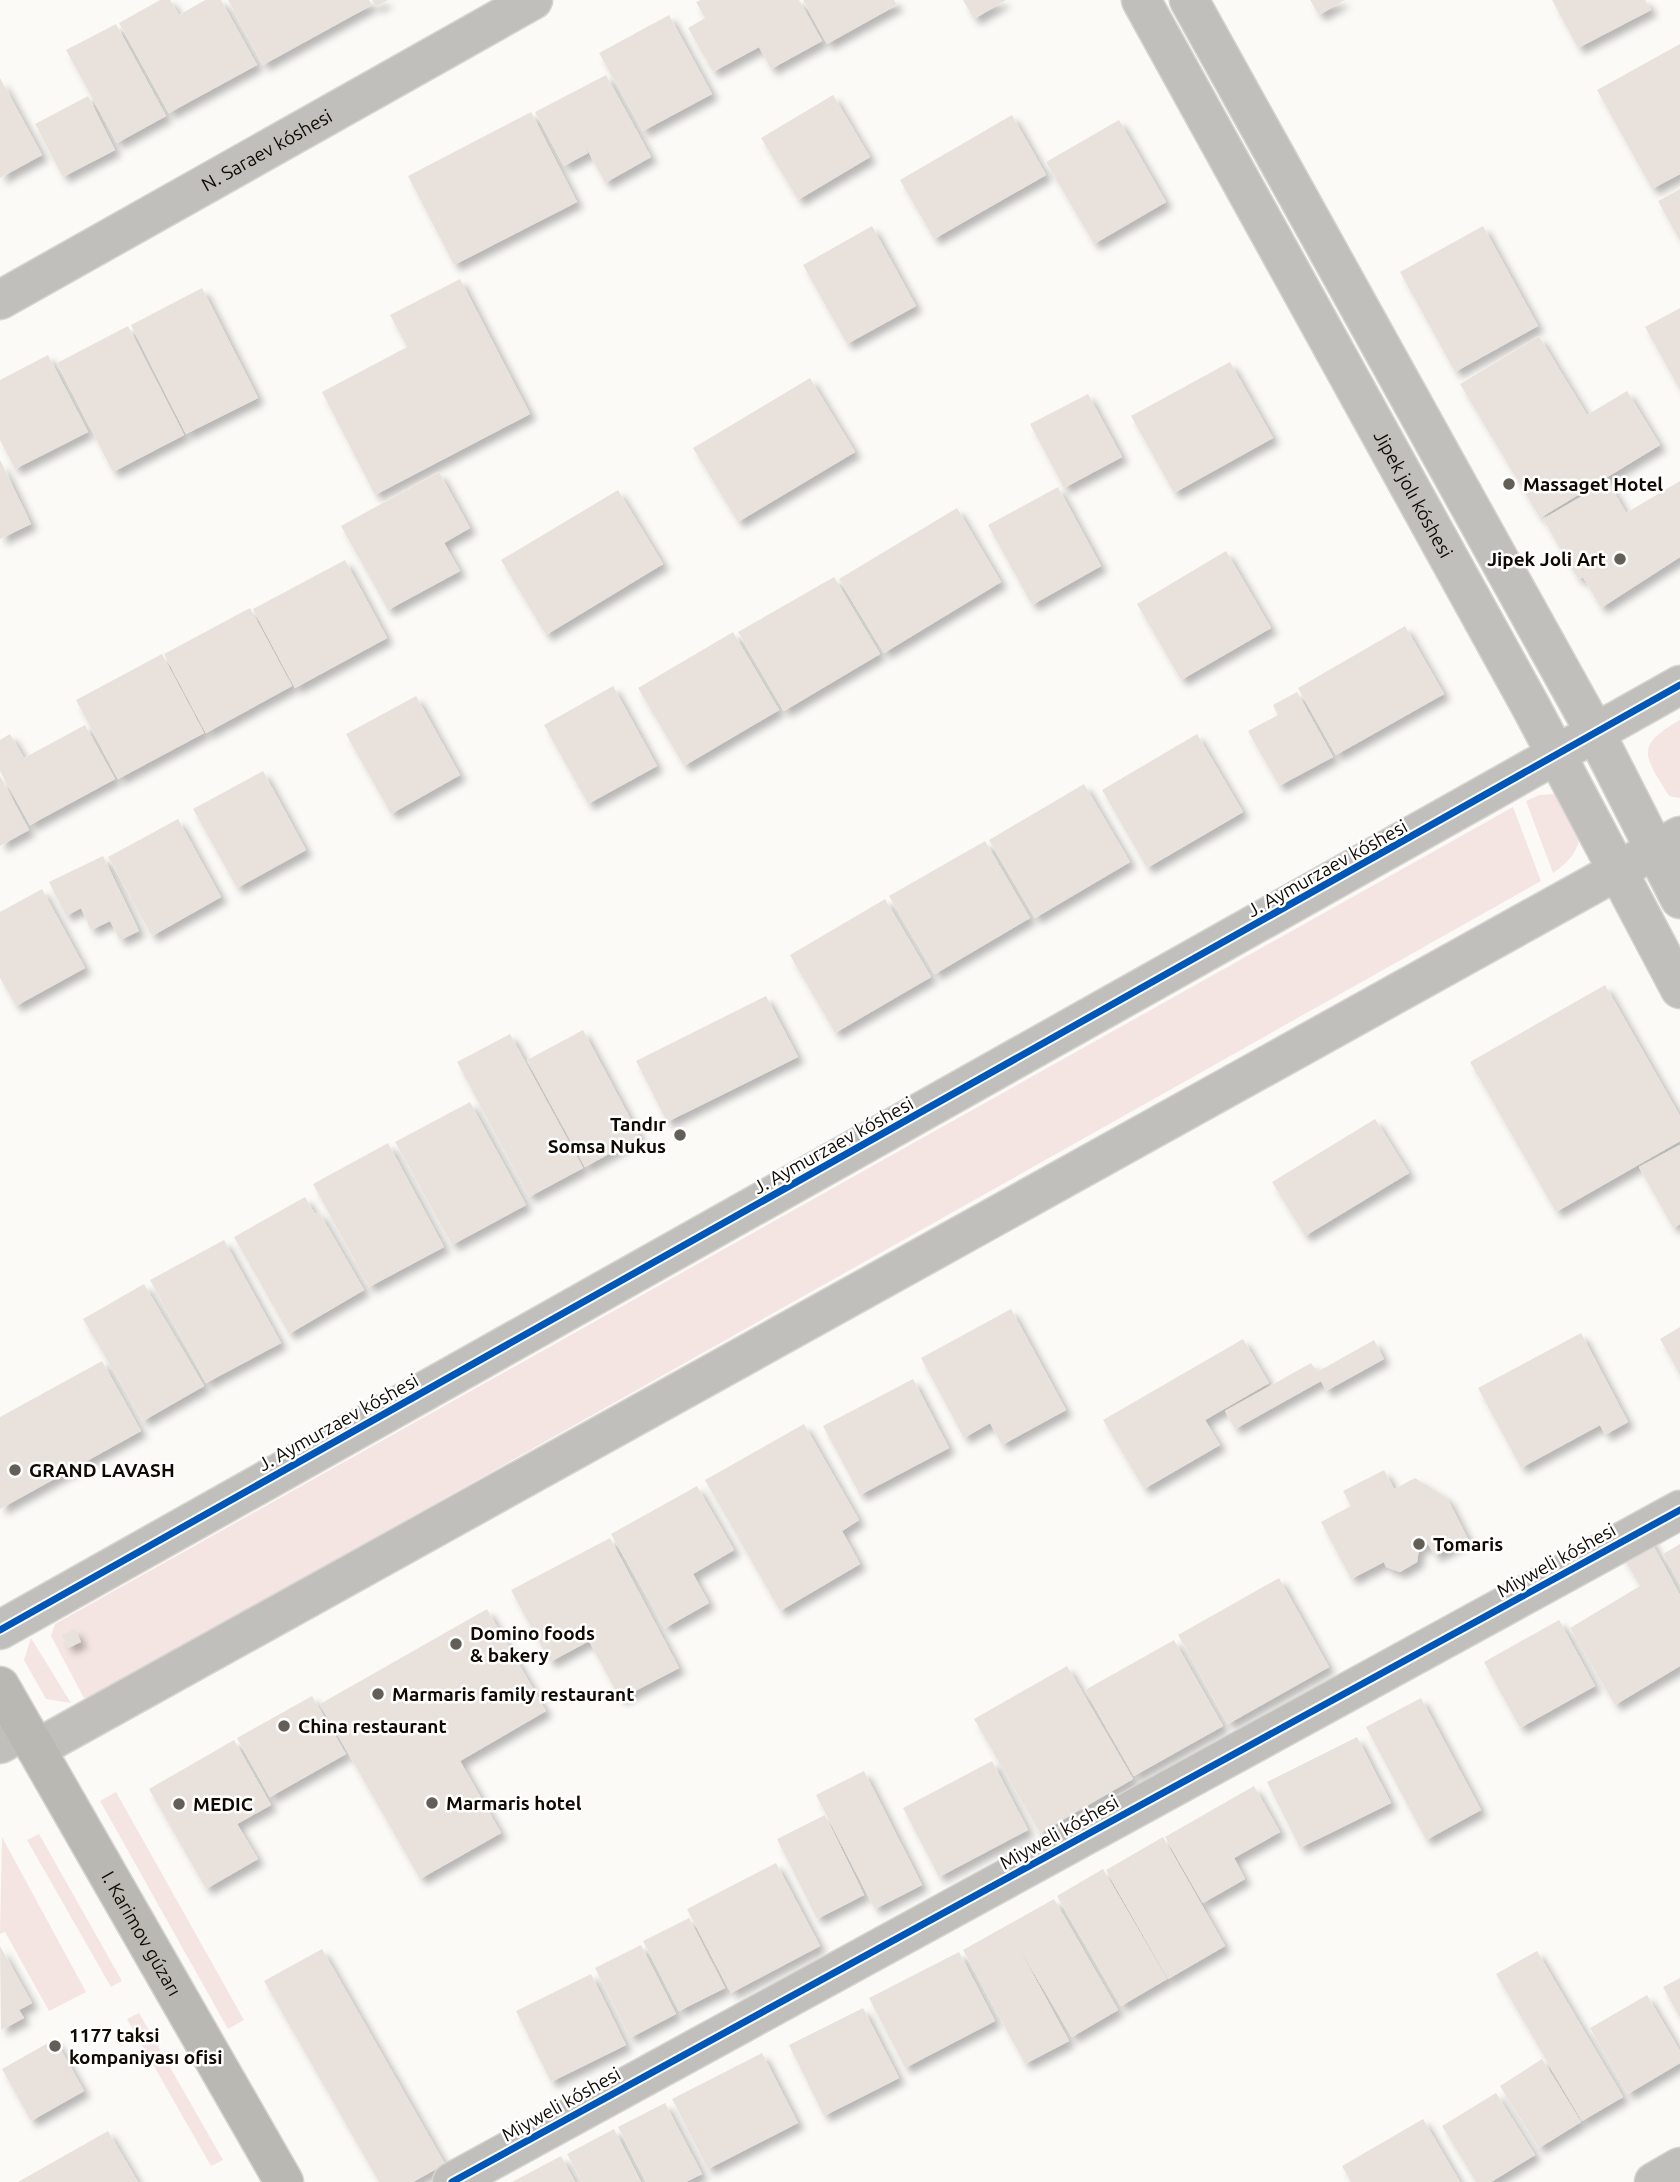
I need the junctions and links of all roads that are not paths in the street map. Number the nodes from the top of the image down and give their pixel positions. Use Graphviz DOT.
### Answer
graph roads {
  1 [pos="533,0"];
  2 [pos="1140,0"];
  3 [pos="1189,0"];
  4 [pos="0,300"];
  5 [pos="1680,685"];
  6 [pos="1596,734"];
  7 [pos="1558,756"];
  8 [pos="1667,844"];
  9 [pos="1616,872"];
  10 [pos="1680,899"];
  11 [pos="1680,989"];
  12 [pos="1680,1510"];
  13 [pos="0,1630"];
  14 [pos="0,1686"];
  15 [pos="20,1741"];
  16 [pos="1680,2167"];
  17 [pos="284,2182"];
  18 [pos="452,2182"];
  19 [pos="1654,2182"];
  1 -- 4 [label="street, N. Saraev kóshesi"];
  2 -- 7 [label="street, Jipek jolı kóshesi"];
  3 -- 6 [label="street"];
  5 -- 6 [label="street, J. Aymurzaev kóshesi"];
  6 -- 7 [label="street, J. Aymurzaev kóshesi"];
  6 -- 8 [label="street"];
  7 -- 9 [label="street, Jipek jolı kóshesi"];
  7 -- 13 [label="street, J. Aymurzaev kóshesi"];
  8 -- 9 [label="street"];
  8 -- 10 [label="street"];
  9 -- 11 [label="street, Jipek jolı kóshesi"];
  9 -- 15 [label="street"];
  12 -- 18 [label="street, Miyweli kóshesi"];
  14 -- 15 [label="main road, I. Karimov gúzarı"];
  15 -- 17 [label="main road, I. Karimov gúzarı"];
  16 -- 19 [label="street"];
}
